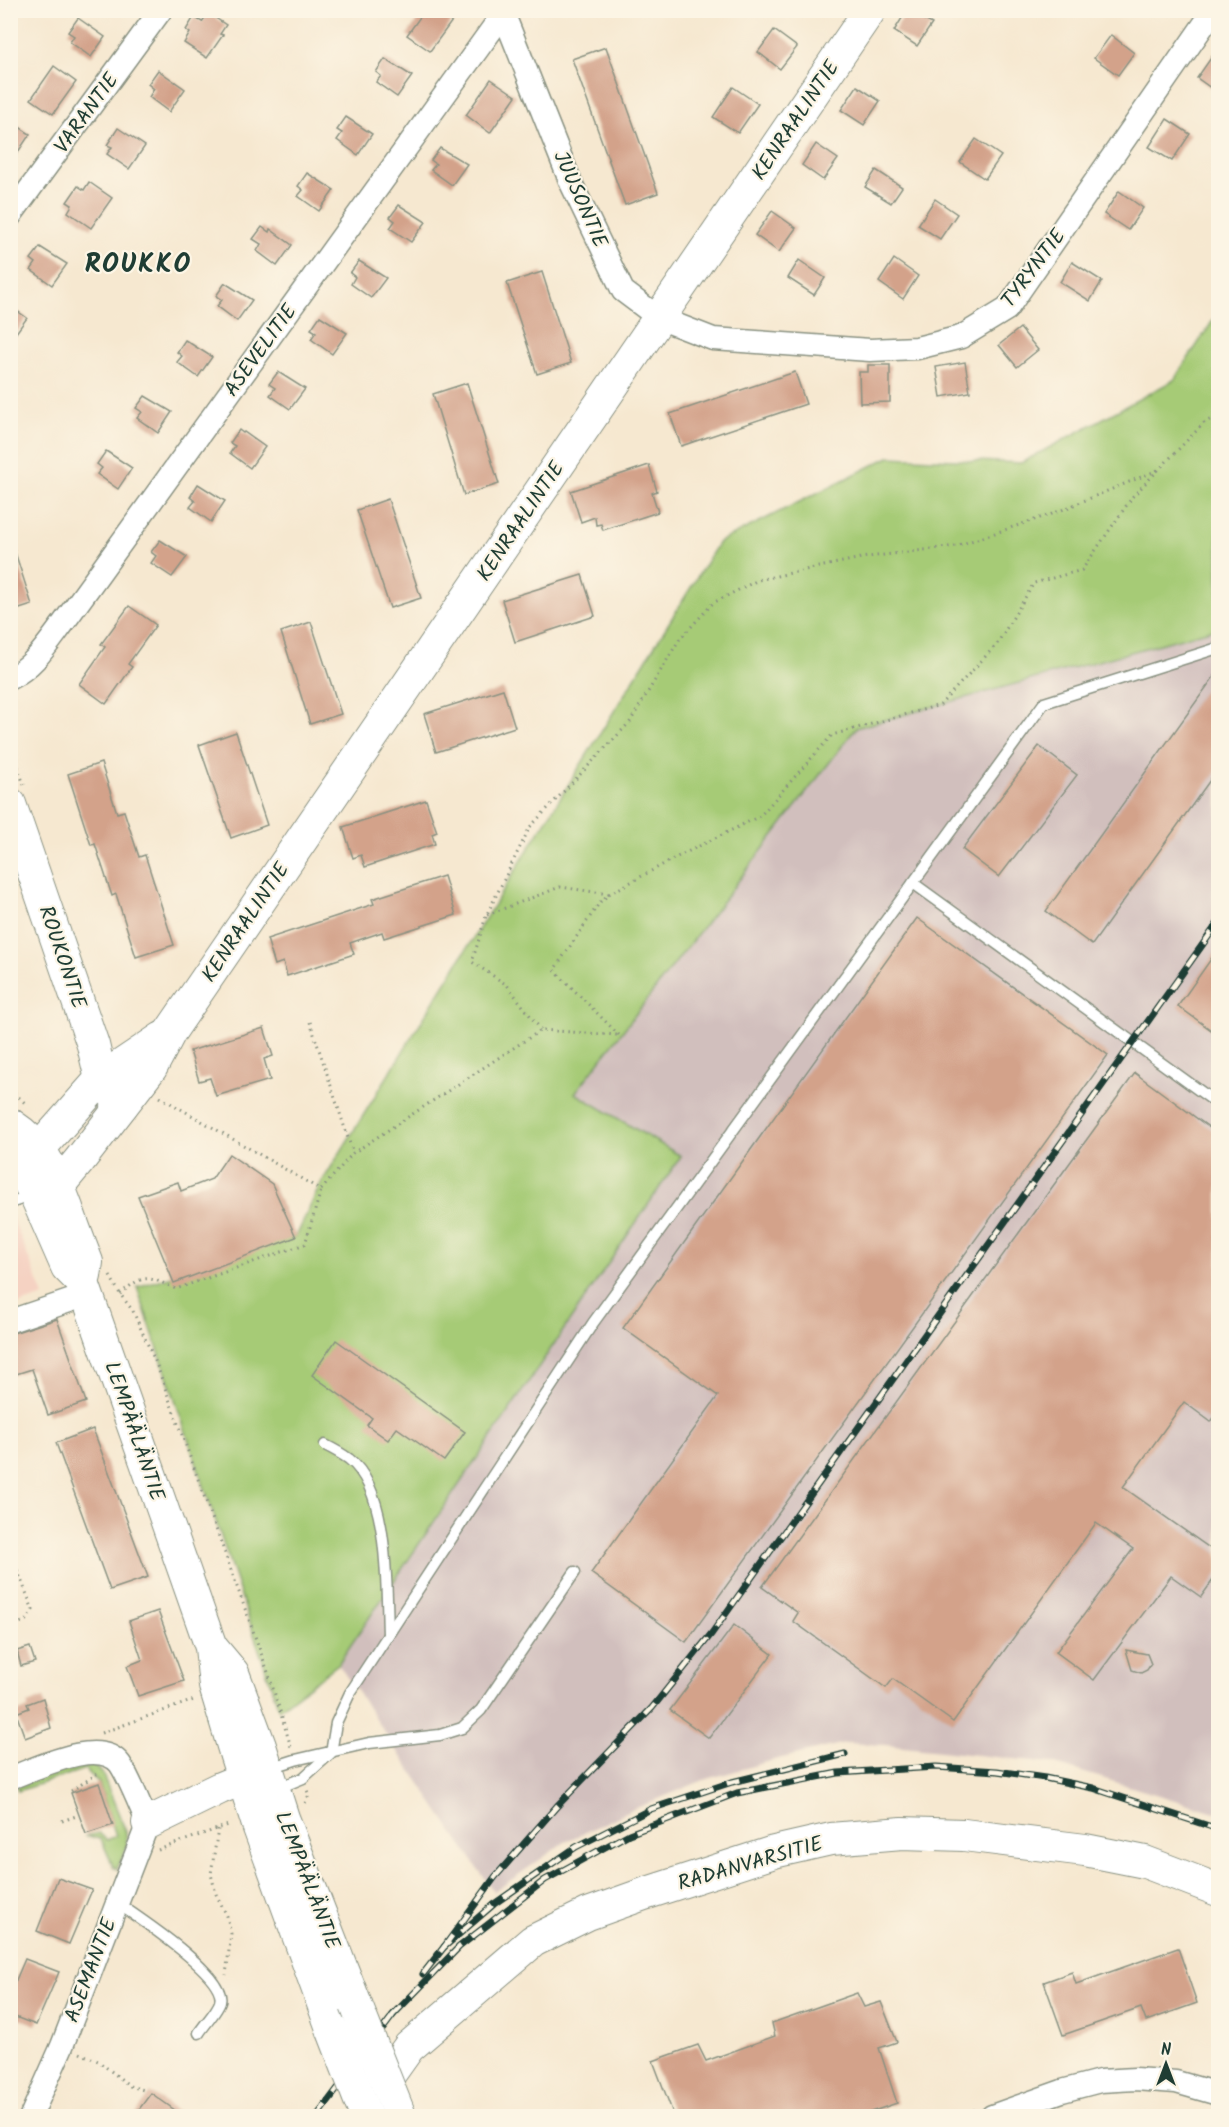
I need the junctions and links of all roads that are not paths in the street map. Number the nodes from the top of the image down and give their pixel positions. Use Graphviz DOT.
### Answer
graph roads {
  1 [pos="161,10"];
  2 [pos="870,10"];
  3 [pos="1214,10"];
  4 [pos="503,12"];
  5 [pos="10,216"];
  6 [pos="659,318"];
  7 [pos="713,339"];
  8 [pos="1218,648"];
  9 [pos="10,678"];
  10 [pos="10,804"];
  11 [pos="913,883"];
  12 [pos="170,1032"];
  13 [pos="101,1079"];
  14 [pos="1218,1104"];
  15 [pos="122,1105"];
  16 [pos="10,1124"];
  17 [pos="25,1153"];
  18 [pos="35,1194"];
  19 [pos="85,1289"];
  20 [pos="10,1321"];
  21 [pos="326,1445"];
  22 [pos="575,1572"];
  23 [pos="388,1635"];
  24 [pos="331,1753"];
  25 [pos="10,1778"];
  26 [pos="255,1791"];
  27 [pos="143,1837"];
  28 [pos="1218,1890"];
  29 [pos="116,1902"];
  30 [pos="199,2033"];
  31 [pos="1218,2094"];
  32 [pos="31,2116"];
  33 [pos="360,2116"];
  34 [pos="366,2116"];
  35 [pos="400,2116"];
  36 [pos="992,2116"];
  1 -- 5 [label="street, VARANTIE"];
  2 -- 6 [label="street, KENRAALINTIE"];
  3 -- 7 [label="street, TYRYNTIE"];
  4 -- 6 [label="street, JUUSONTIE"];
  4 -- 9 [label="street, ASEVELITIE"];
  6 -- 7 [label="street, JUUSONTIE"];
  6 -- 12 [label="street, KENRAALINTIE"];
  8 -- 11 [label="lane"];
  10 -- 13 [label="street, ROUKONTIE"];
  11 -- 14 [label="lane"];
  11 -- 23 [label="lane"];
  12 -- 13 [label="street, KENRAALINTIE"];
  12 -- 15 [label="street, KENRAALINTIE"];
  13 -- 15 [label="street, ROUKONTIE"];
  13 -- 17 [label="street, KENRAALINTIE"];
  15 -- 18 [label="street, KENRAALINTIE"];
  16 -- 17 [label="street"];
  17 -- 18 [label="street, KENRAALINTIE"];
  18 -- 19 [label="street, LEMPÄÄLÄNTIE"];
  19 -- 20 [label="street"];
  19 -- 26 [label="street, LEMPÄÄLÄNTIE"];
  21 -- 23 [label="lane"];
  22 -- 24 [label="lane"];
  23 -- 24 [label="lane"];
  24 -- 26 [label="lane"];
  24 -- 26 [label="lane"];
  25 -- 27 [label="street"];
  26 -- 27 [label="street"];
  26 -- 34 [label="street, LEMPÄÄLÄNTIE, bridge"];
  26 -- 35 [label="street, LEMPÄÄLÄNTIE, bridge"];
  27 -- 29 [label="street, ASEMANTIE"];
  28 -- 33 [label="street, RADANVARSITIE"];
  29 -- 30 [label="lane"];
  29 -- 32 [label="street, ASEMANTIE"];
  31 -- 36 [label="street"];
}
